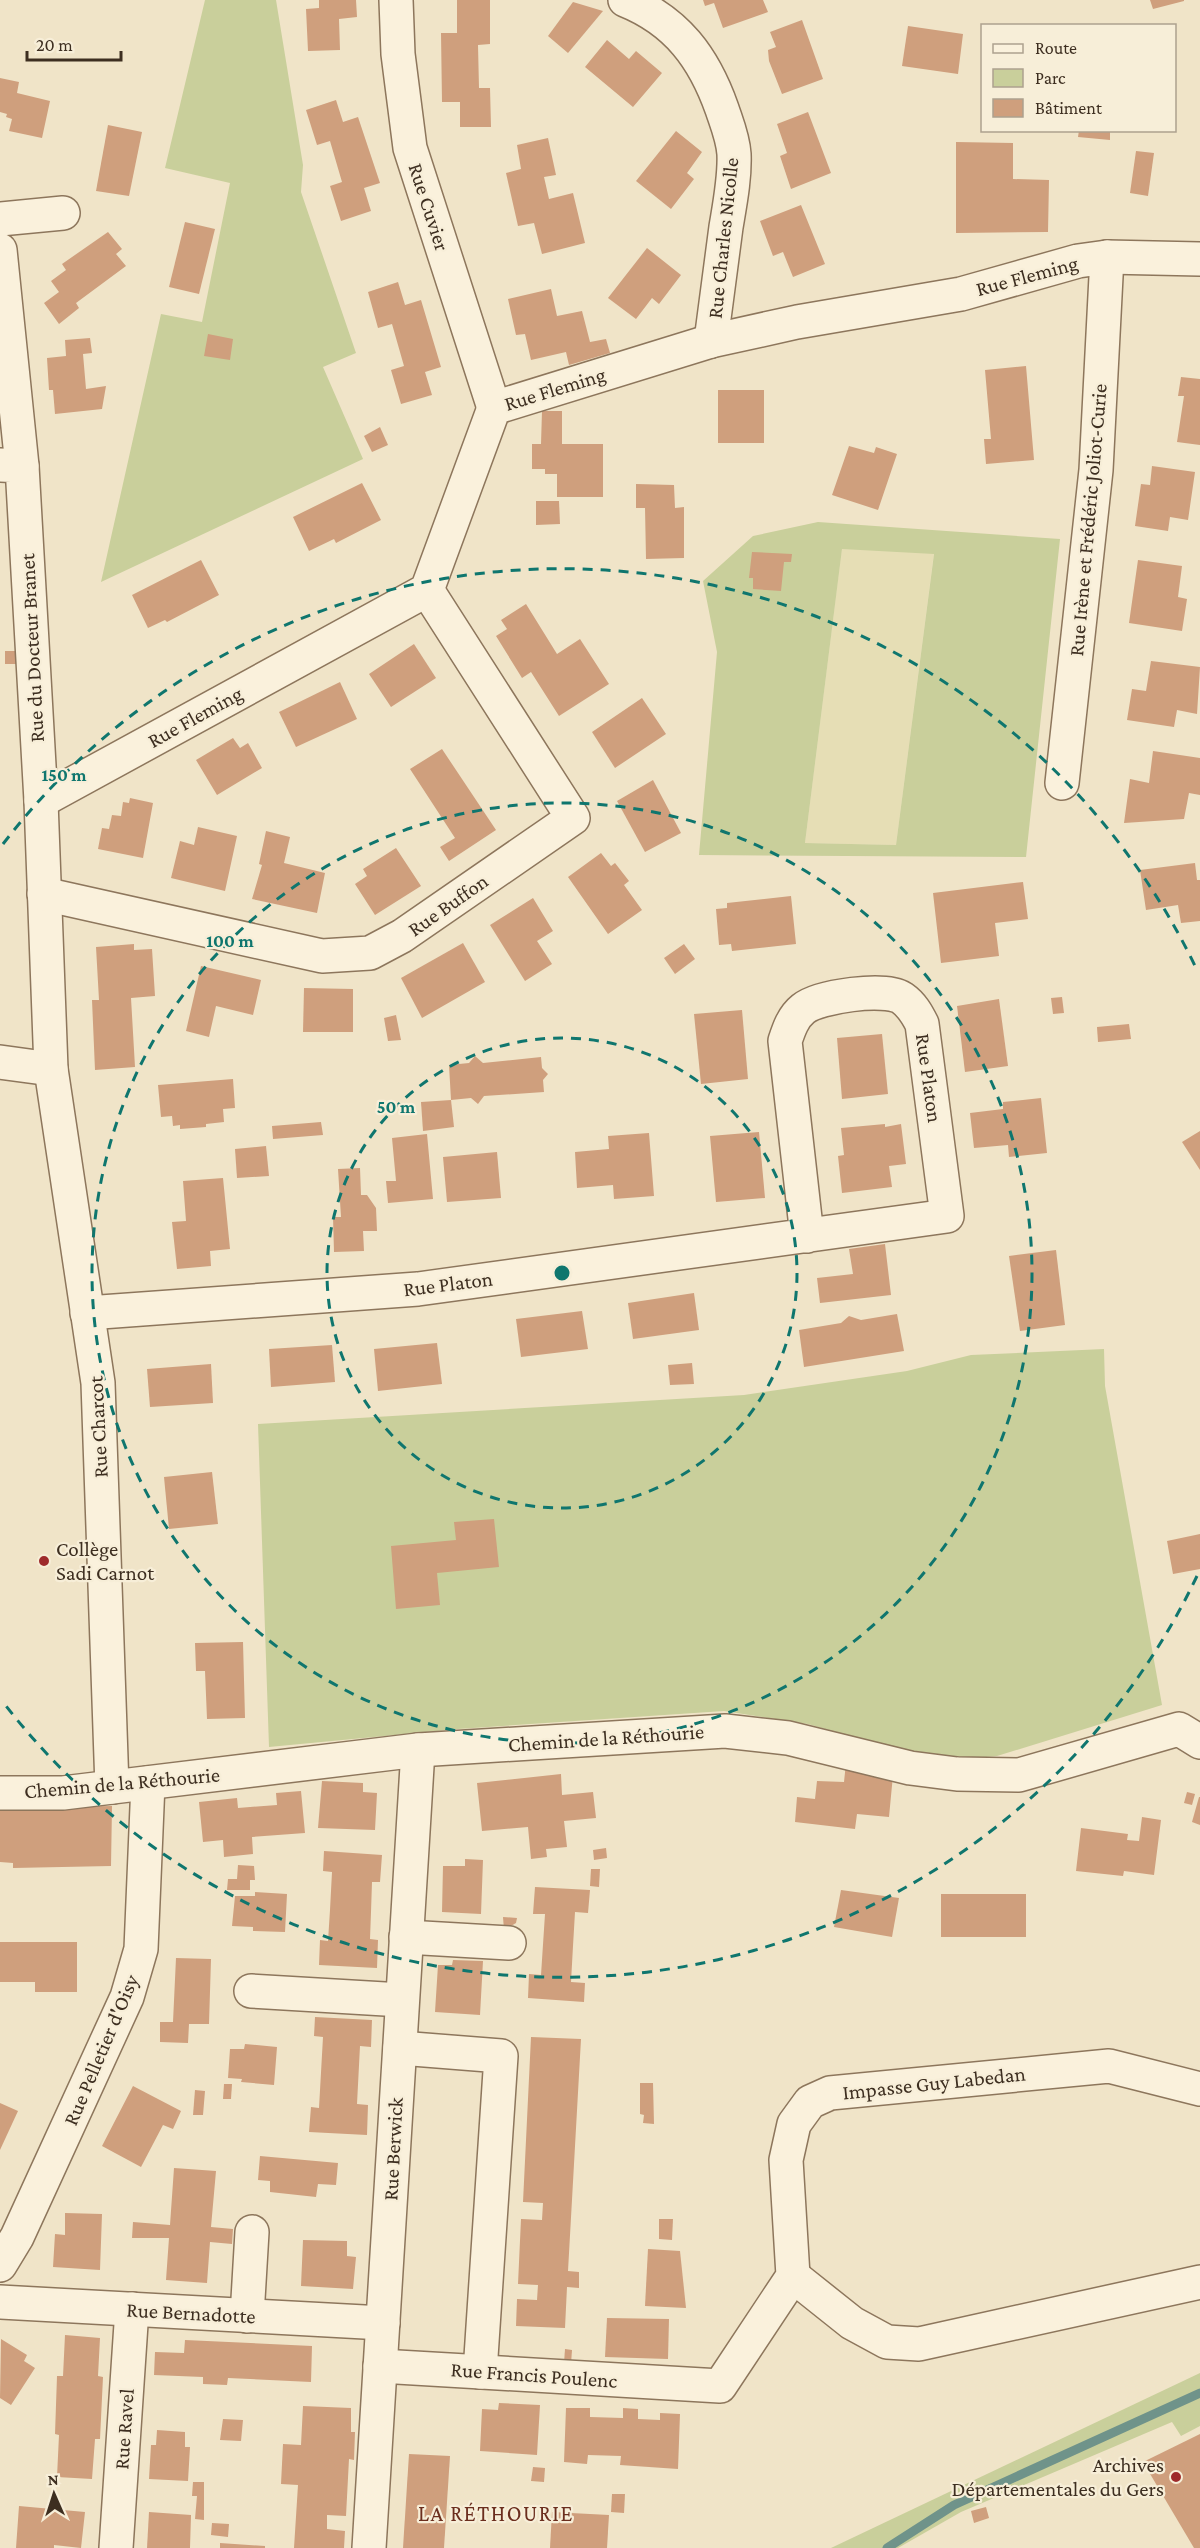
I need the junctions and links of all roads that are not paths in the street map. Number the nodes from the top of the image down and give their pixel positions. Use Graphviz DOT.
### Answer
graph roads {
  1 [pos="396,0"];
  2 [pos="625,0"];
  3 [pos="63,213"];
  4 [pos="0,219"];
  5 [pos="0,250"];
  6 [pos="1107,257"];
  7 [pos="1200,259"];
  8 [pos="711,341"];
  9 [pos="494,408"];
  10 [pos="11,465"];
  11 [pos="427,590"];
  12 [pos="1062,783"];
  13 [pos="41,801"];
  14 [pos="44,894"];
  15 [pos="0,1062"];
  16 [pos="51,1069"];
  17 [pos="807,1236"];
  18 [pos="87,1313"];
  19 [pos="1193,1730"];
  20 [pos="418,1750"];
  21 [pos="148,1783"];
  22 [pos="112,1787"];
  23 [pos="0,1793"];
  24 [pos="406,1938"];
  25 [pos="509,1943"];
  26 [pos="251,1990"];
  27 [pos="402,2000"];
  28 [pos="400,2048"];
  29 [pos="1200,2089"];
  30 [pos="252,2232"];
  31 [pos="0,2265"];
  32 [pos="792,2276"];
  33 [pos="1200,2282"];
  34 [pos="0,2302"];
  35 [pos="132,2309"];
  36 [pos="247,2316"];
  37 [pos="383,2323"];
  38 [pos="380,2366"];
  39 [pos="480,2372"];
  40 [pos="116,2548"];
  41 [pos="369,2548"];
  1 -- 9 [label="street, Rue Cuvier"];
  2 -- 8 [label="street, Rue Charles Nicolle"];
  3 -- 4 [label="street"];
  5 -- 10 [label="street, Rue du Docteur Branet"];
  6 -- 7 [label="street, Rue Fleming"];
  6 -- 8 [label="street, Rue Fleming"];
  6 -- 12 [label="street, Rue Irène et Frédéric Joliot-Curie"];
  8 -- 9 [label="street, Rue Fleming"];
  9 -- 11 [label="street, Rue Fleming"];
  10 -- 13 [label="street, Rue du Docteur Branet"];
  11 -- 13 [label="street, Rue Fleming"];
  11 -- 14 [label="street, Rue Buffon"];
  13 -- 14 [label="street, Rue du Docteur Branet"];
  14 -- 16 [label="street, Rue du Docteur Branet"];
  15 -- 16 [label="street"];
  16 -- 18 [label="street, Rue Charcot"];
  17 -- 17 [label="street, Rue Platon"];
  17 -- 18 [label="street, Rue Platon"];
  18 -- 22 [label="street, Rue Charcot"];
  19 -- 20 [label="street, Chemin de la Réthourie"];
  20 -- 21 [label="street, Chemin de la Réthourie"];
  20 -- 24 [label="street, Rue Berwick"];
  21 -- 22 [label="street, Chemin de la Réthourie"];
  21 -- 31 [label="street, Rue Pelletier d'Oisy"];
  22 -- 23 [label="street, Chemin de la Réthourie"];
  24 -- 25 [label="street"];
  24 -- 27 [label="street, Rue Berwick"];
  26 -- 27 [label="street"];
  27 -- 28 [label="street, Rue Berwick"];
  28 -- 37 [label="street, Rue Berwick"];
  28 -- 39 [label="street"];
  29 -- 32 [label="street, Impasse Guy Labedan"];
  30 -- 36 [label="street"];
  32 -- 33 [label="street"];
  32 -- 39 [label="street, Rue Francis Poulenc"];
  34 -- 35 [label="street, Rue Bernadotte"];
  35 -- 36 [label="street, Rue Bernadotte"];
  35 -- 40 [label="street, Rue Ravel"];
  36 -- 37 [label="street, Rue Bernadotte"];
  37 -- 38 [label="street, Rue Berwick"];
  38 -- 39 [label="street, Rue Francis Poulenc"];
  38 -- 41 [label="street, Rue Berwick"];
}
